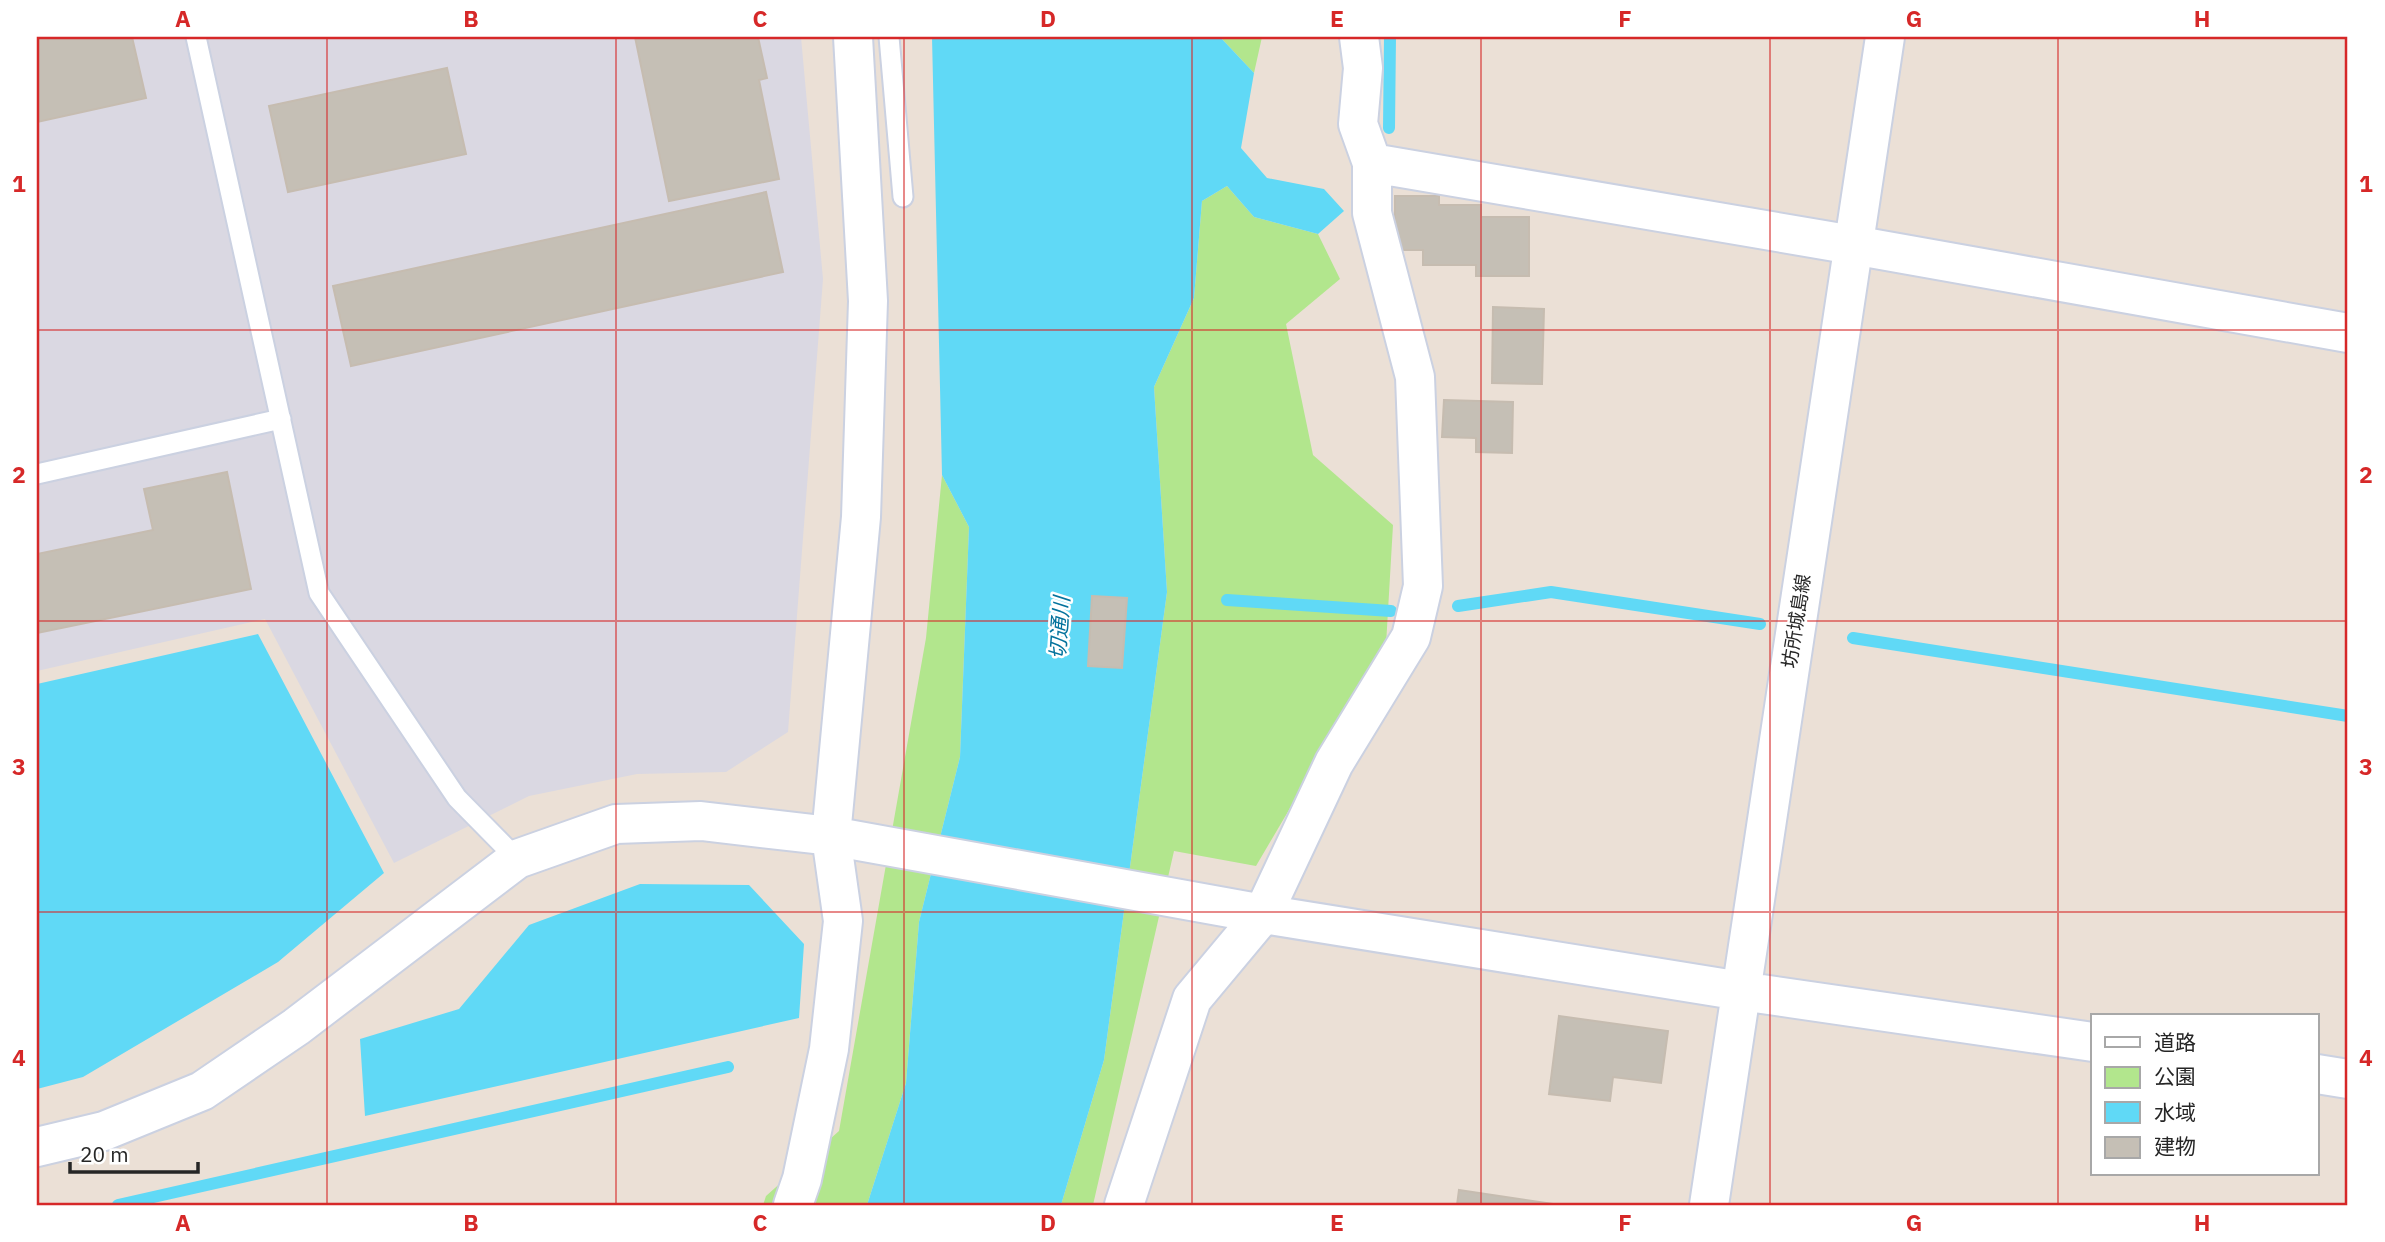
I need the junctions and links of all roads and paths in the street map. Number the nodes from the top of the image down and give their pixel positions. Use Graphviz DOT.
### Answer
graph roads {
  1 [pos="196,37"];
  2 [pos="853,37"];
  3 [pos="889,37"];
  4 [pos="1359,37"];
  5 [pos="1885,37"];
  6 [pos="1372,163"];
  7 [pos="903,197"];
  8 [pos="1853,245"];
  9 [pos="2348,333"];
  10 [pos="281,419"];
  11 [pos="37,474"];
  12 [pos="831,836"];
  13 [pos="517,859"];
  14 [pos="1263,914"];
  15 [pos="1741,990"];
  16 [pos="2091,1042"];
  17 [pos="2318,1074"];
  18 [pos="2348,1079"];
  19 [pos="37,1147"];
  20 [pos="793,1205"];
  21 [pos="1124,1205"];
  22 [pos="1709,1205"];
  1 -- 10 [label="lane"];
  2 -- 12 [label="street"];
  3 -- 7 [label="lane"];
  4 -- 6 [label="street"];
  5 -- 8 [label="street, 坊所城島線"];
  6 -- 8 [label="street"];
  6 -- 14 [label="street"];
  8 -- 9 [label="street"];
  8 -- 15 [label="street, 坊所城島線"];
  10 -- 11 [label="lane"];
  10 -- 13 [label="lane"];
  12 -- 13 [label="street"];
  12 -- 14 [label="street"];
  12 -- 20 [label="street"];
  13 -- 19 [label="street"];
  14 -- 15 [label="street"];
  14 -- 21 [label="street"];
  15 -- 16 [label="street"];
  15 -- 22 [label="street, 坊所城島線"];
  17 -- 18 [label="street"];
}
